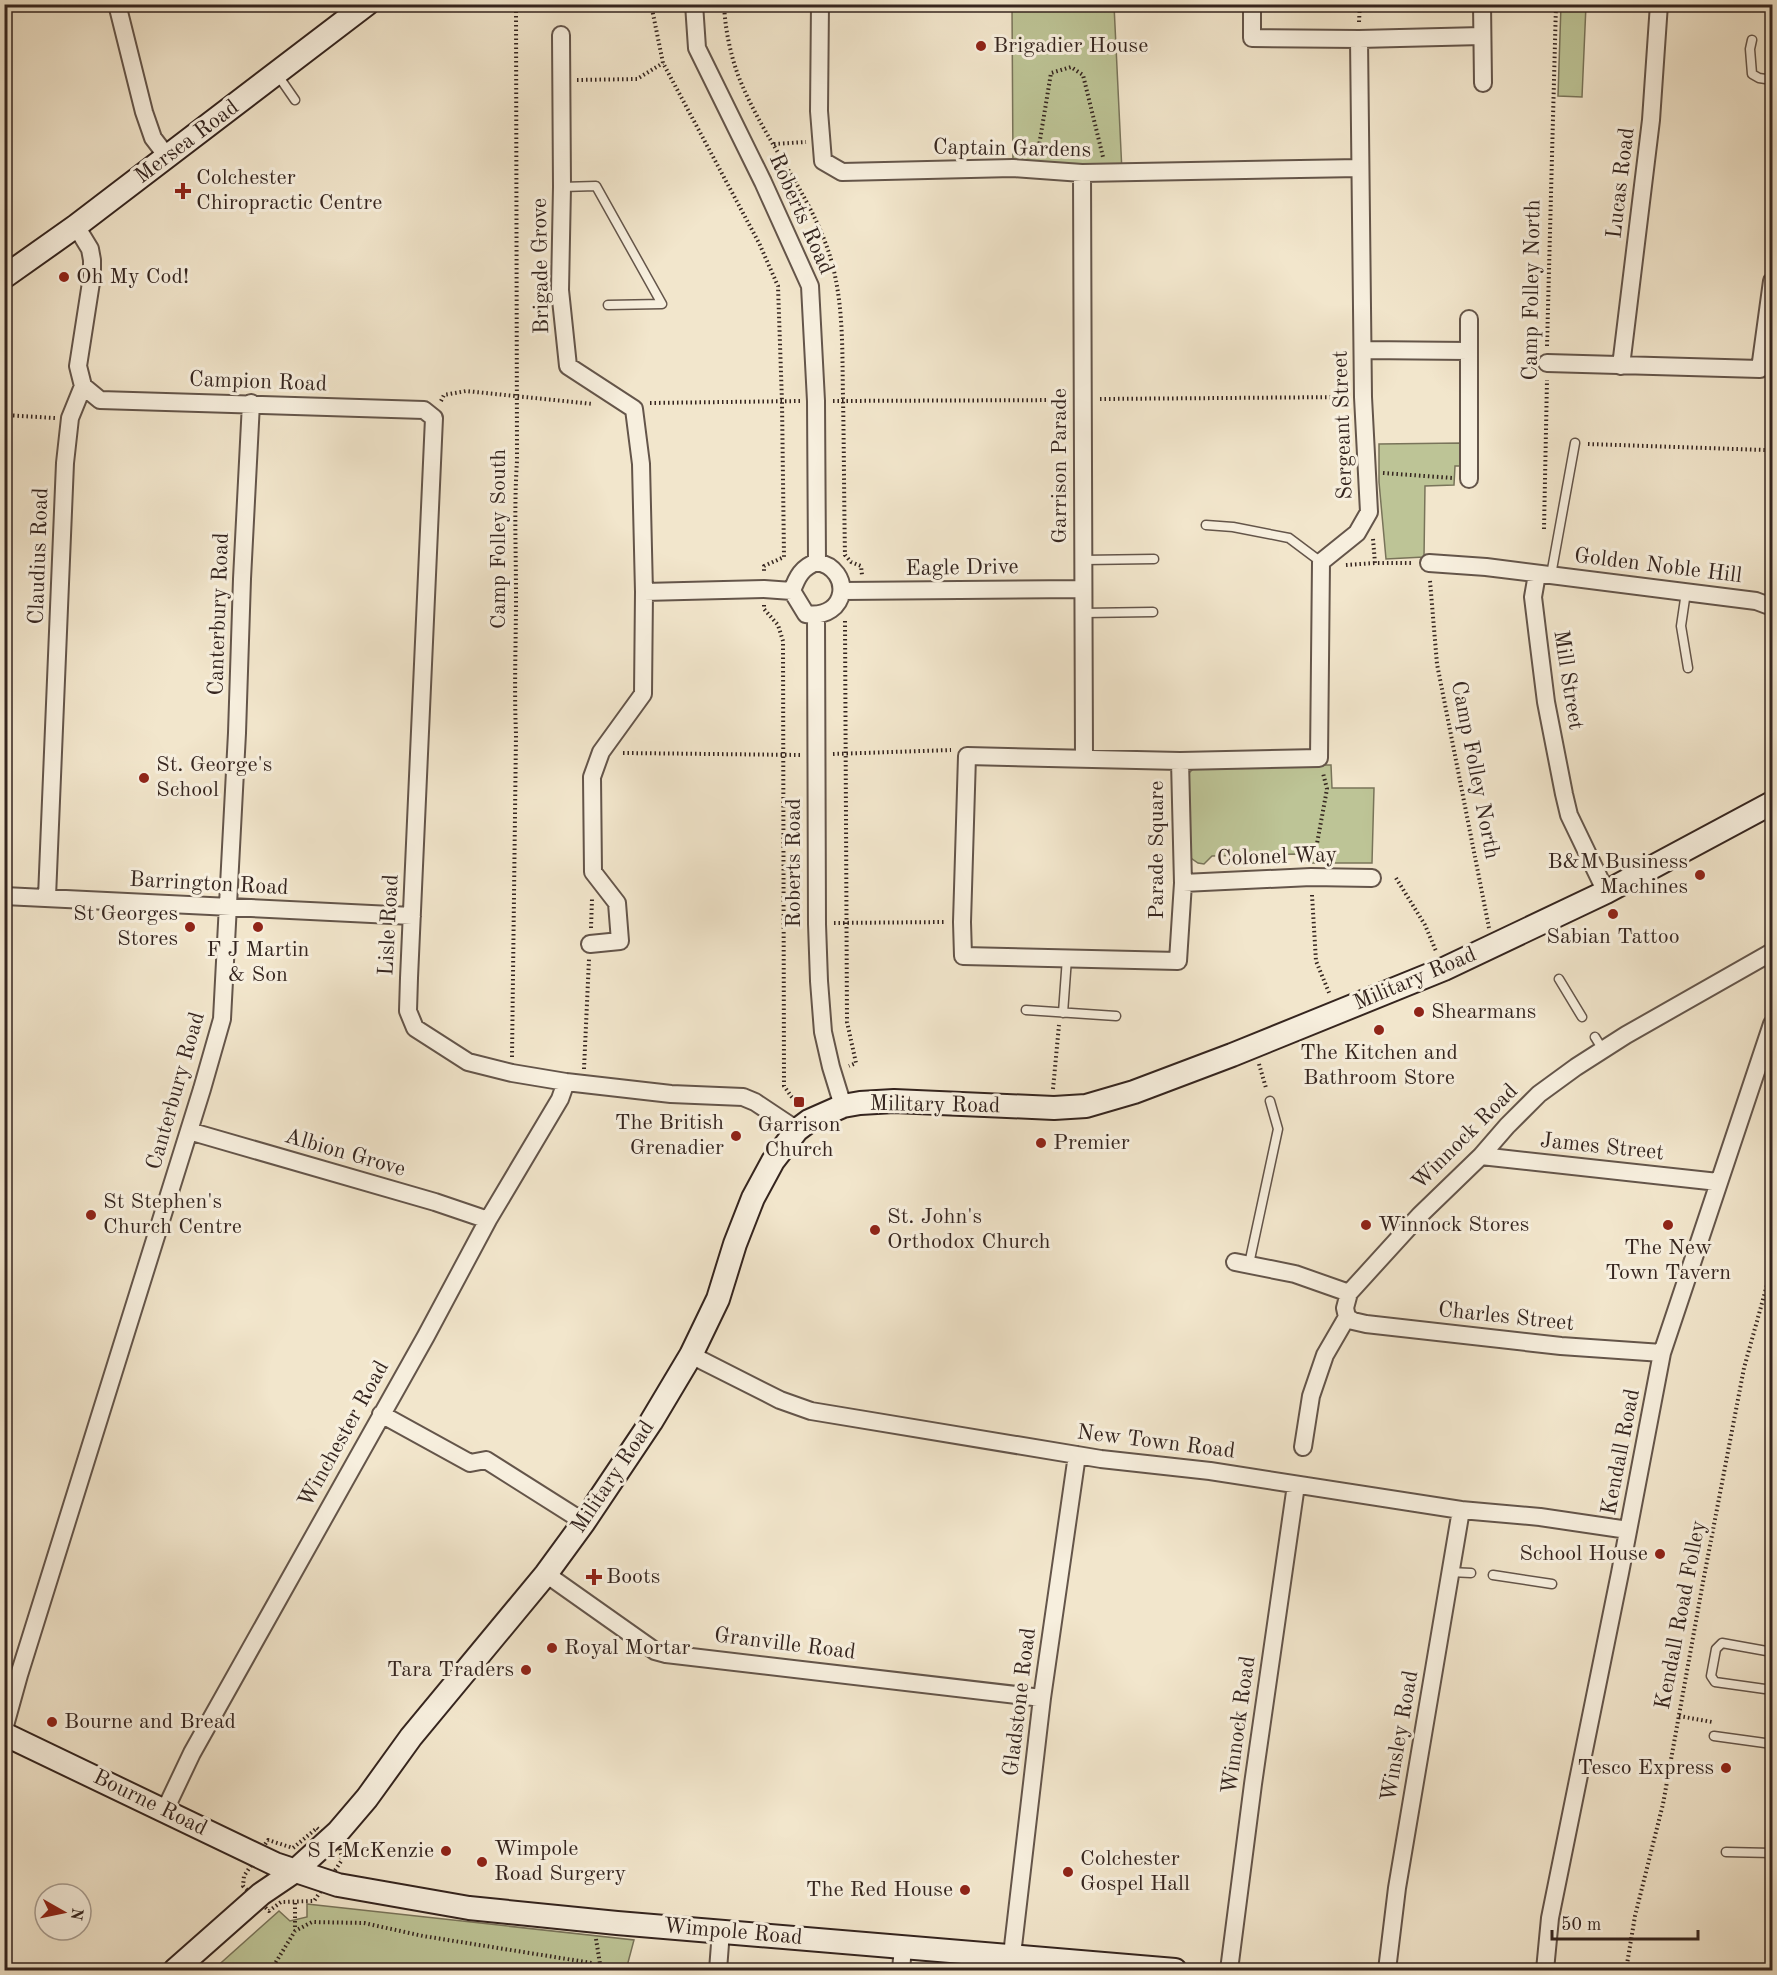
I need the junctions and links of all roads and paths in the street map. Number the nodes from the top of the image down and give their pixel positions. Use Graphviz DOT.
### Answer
graph roads {
  1 [pos="117,4"];
  2 [pos="367,4"];
  3 [pos="516,4"];
  4 [pos="651,4"];
  5 [pos="694,4"];
  6 [pos="820,4"];
  7 [pos="1252,4"];
  8 [pos="1482,4"];
  9 [pos="1556,4"];
  10 [pos="1659,4"];
  11 [pos="561,35"];
  12 [pos="1482,36"];
  13 [pos="1359,39"];
  14 [pos="1752,40"];
  15 [pos="663,63"];
  16 [pos="277,74"];
  17 [pos="561,80"];
  18 [pos="1773,80"];
  19 [pos="1483,83"];
  20 [pos="296,100"];
  21 [pos="822,141"];
  22 [pos="774,144"];
  23 [pos="166,155"];
  24 [pos="1359,168"];
  25 [pos="1035,169"];
  26 [pos="1107,172"];
  27 [pos="1082,173"];
  28 [pos="562,187"];
  29 [pos="76,226"];
  30 [pos="4,277"];
  31 [pos="1773,281"];
  32 [pos="608,305"];
  33 [pos="1469,319"];
  34 [pos="1363,350"];
  35 [pos="1469,351"];
  36 [pos="1547,363"];
  37 [pos="1621,366"];
  38 [pos="83,386"];
  39 [pos="516,395"];
  40 [pos="816,401"];
  41 [pos="782,402"];
  42 [pos="251,403"];
  43 [pos="598,405"];
  44 [pos="634,409"];
  45 [pos="4,415"];
  46 [pos="70,418"];
  47 [pos="434,418"];
  48 [pos="1575,443"];
  49 [pos="1773,446"];
  50 [pos="1367,472"];
  51 [pos="1469,479"];
  52 [pos="1206,525"];
  53 [pos="1357,533"];
  54 [pos="1544,533"];
  55 [pos="1154,559"];
  56 [pos="1083,560"];
  57 [pos="817,562"];
  58 [pos="1321,562"];
  59 [pos="1429,563"];
  60 [pos="1544,575"];
  61 [pos="764,589"];
  62 [pos="1083,589"];
  63 [pos="792,591"];
  64 [pos="842,591"];
  65 [pos="644,592"];
  66 [pos="1686,592"];
  67 [pos="1773,607"];
  68 [pos="1153,612"];
  69 [pos="1083,613"];
  70 [pos="816,616"];
  71 [pos="1688,668"];
  72 [pos="601,752"];
  73 [pos="782,755"];
  74 [pos="816,755"];
  75 [pos="967,756"];
  76 [pos="1083,759"];
  77 [pos="1180,761"];
  78 [pos="1773,803"];
  79 [pos="593,872"];
  80 [pos="1372,878"];
  81 [pos="1396,878"];
  82 [pos="1183,883"];
  83 [pos="1606,892"];
  84 [pos="4,896"];
  85 [pos="47,897"];
  86 [pos="228,907"];
  87 [pos="412,916"];
  88 [pos="962,922"];
  89 [pos="590,944"];
  90 [pos="1492,946"];
  91 [pos="1773,952"];
  92 [pos="1067,958"];
  93 [pos="1444,969"];
  94 [pos="1559,979"];
  95 [pos="1026,1010"];
  96 [pos="1062,1012"];
  97 [pos="1116,1016"];
  98 [pos="1582,1017"];
  99 [pos="1773,1024"];
  100 [pos="1254,1046"];
  101 [pos="832,1072"];
  102 [pos="512,1073"];
  103 [pos="566,1082"];
  104 [pos="583,1083"];
  105 [pos="1270,1101"];
  106 [pos="843,1106"];
  107 [pos="1051,1108"];
  108 [pos="803,1126"];
  109 [pos="189,1131"];
  110 [pos="1481,1156"];
  111 [pos="1718,1182"];
  112 [pos="488,1220"];
  113 [pos="1242,1263"];
  114 [pos="1773,1267"];
  115 [pos="1349,1293"];
  116 [pos="1347,1317"];
  117 [pos="1662,1353"];
  118 [pos="691,1356"];
  119 [pos="381,1414"];
  120 [pos="1303,1447"];
  121 [pos="1077,1455"];
  122 [pos="1296,1485"];
  123 [pos="1461,1510"];
  124 [pos="584,1522"];
  125 [pos="1628,1530"];
  126 [pos="1450,1572"];
  127 [pos="1471,1573"];
  128 [pos="546,1574"];
  129 [pos="1493,1575"];
  130 [pos="1552,1584"];
  131 [pos="1773,1652"];
  132 [pos="1773,1690"];
  133 [pos="1042,1698"];
  134 [pos="1679,1716"];
  135 [pos="4,1729"];
  136 [pos="4,1734"];
  137 [pos="1714,1736"];
  138 [pos="1773,1744"];
  139 [pos="165,1809"];
  140 [pos="1726,1852"];
  141 [pos="1773,1853"];
  142 [pos="296,1871"];
  143 [pos="295,1903"];
  144 [pos="598,1922"];
  145 [pos="295,1931"];
  146 [pos="721,1931"];
  147 [pos="903,1947"];
  148 [pos="1012,1955"];
  149 [pos="1084,1966"];
  150 [pos="175,1971"];
  151 [pos="271,1971"];
  152 [pos="600,1971"];
  153 [pos="718,1971"];
  154 [pos="901,1971"];
  155 [pos="1175,1971"];
  156 [pos="1229,1971"];
  157 [pos="1387,1971"];
  158 [pos="1545,1971"];
  159 [pos="1626,1971"];
  1 -- 23 [label="street"];
  2 -- 16 [label="street, Mersea Road"];
  3 -- 39 [label="path, Camp Folley South"];
  4 -- 15 [label="path"];
  5 -- 40 [label="street, Roberts Road"];
  6 -- 21 [label="street, Captain Gardens"];
  7 -- 13 [label="street"];
  8 -- 12 [label="street"];
  9 -- 36 [label="path, Camp Folley North"];
  10 -- 37 [label="street, Lucas Road"];
  11 -- 17 [label="street, Brigade Grove"];
  12 -- 13 [label="street"];
  12 -- 19 [label="street"];
  13 -- 24 [label="street, Sergeant Street"];
  14 -- 18 [label="lane"];
  15 -- 17 [label="path"];
  15 -- 41 [label="path"];
  16 -- 20 [label="lane"];
  16 -- 23 [label="street, Mersea Road"];
  17 -- 28 [label="street, Brigade Grove"];
  21 -- 22 [label="path"];
  21 -- 25 [label="street, Captain Gardens"];
  23 -- 29 [label="street, Mersea Road"];
  24 -- 26 [label="street, Captain Gardens"];
  24 -- 34 [label="street, Sergeant Street"];
  25 -- 26 [label="path"];
  25 -- 27 [label="street, Captain Gardens"];
  26 -- 27 [label="street, Captain Gardens"];
  27 -- 56 [label="street, Garrison Parade"];
  28 -- 32 [label="lane"];
  28 -- 44 [label="street, Brigade Grove"];
  29 -- 30 [label="street, Mersea Road"];
  29 -- 38 [label="street, Claudius Road"];
  31 -- 37 [label="street"];
  33 -- 35 [label="street"];
  34 -- 35 [label="street"];
  34 -- 50 [label="street, Sergeant Street"];
  35 -- 51 [label="street"];
  36 -- 37 [label="street"];
  36 -- 54 [label="path, Camp Folley North"];
  38 -- 42 [label="street, Campion Road"];
  38 -- 46 [label="street, Claudius Road"];
  39 -- 43 [label="path"];
  39 -- 47 [label="path"];
  39 -- 102 [label="path, Camp Folley South"];
  40 -- 41 [label="path"];
  40 -- 57 [label="street, Roberts Road"];
  41 -- 44 [label="path"];
  41 -- 61 [label="path"];
  42 -- 47 [label="street, Campion Road"];
  42 -- 86 [label="street, Canterbury Road"];
  44 -- 65 [label="street"];
  45 -- 46 [label="path"];
  46 -- 85 [label="street, Claudius Road"];
  47 -- 87 [label="street, Lisle Road"];
  48 -- 49 [label="path"];
  48 -- 60 [label="lane"];
  50 -- 51 [label="path"];
  50 -- 53 [label="street, Sergeant Street"];
  52 -- 58 [label="lane"];
  53 -- 58 [label="street, Sergeant Street"];
  53 -- 59 [label="path"];
  55 -- 56 [label="lane"];
  56 -- 62 [label="street, Garrison Parade"];
  57 -- 63 [label="street"];
  57 -- 64 [label="street"];
  58 -- 77 [label="street"];
  59 -- 60 [label="street"];
  59 -- 90 [label="path, Camp Folley North"];
  60 -- 66 [label="street, Golden Noble Hill"];
  60 -- 83 [label="street, Mill Street"];
  61 -- 63 [label="street"];
  61 -- 65 [label="street"];
  61 -- 73 [label="path"];
  62 -- 64 [label="street, Eagle Drive"];
  62 -- 69 [label="street, Garrison Parade"];
  63 -- 70 [label="street"];
  64 -- 70 [label="street"];
  65 -- 72 [label="street"];
  66 -- 67 [label="street, Golden Noble Hill"];
  66 -- 71 [label="lane"];
  68 -- 69 [label="lane"];
  69 -- 76 [label="street, Garrison Parade"];
  70 -- 74 [label="street, Roberts Road"];
  72 -- 73 [label="path"];
  72 -- 79 [label="street"];
  73 -- 108 [label="path"];
  74 -- 75 [label="path"];
  74 -- 101 [label="street, Roberts Road"];
  75 -- 76 [label="street, Parade Square"];
  75 -- 88 [label="street, Parade Square"];
  76 -- 77 [label="street, Parade Square"];
  77 -- 82 [label="street, Parade Square"];
  78 -- 83 [label="street, Military Road"];
  79 -- 89 [label="path"];
  79 -- 89 [label="street"];
  80 -- 82 [label="street, Colonel Way"];
  81 -- 93 [label="path"];
  82 -- 92 [label="street, Parade Square"];
  83 -- 90 [label="street, Military Road"];
  84 -- 85 [label="street, Barrington Road"];
  85 -- 86 [label="street, Barrington Road"];
  86 -- 87 [label="street, Barrington Road"];
  86 -- 109 [label="street, Canterbury Road"];
  87 -- 102 [label="street, Lisle Road"];
  88 -- 92 [label="street, Parade Square"];
  88 -- 101 [label="path"];
  89 -- 104 [label="path"];
  90 -- 93 [label="street, Military Road"];
  91 -- 110 [label="street, Winnock Road"];
  92 -- 96 [label="lane"];
  93 -- 100 [label="street, Military Road"];
  94 -- 98 [label="lane"];
  95 -- 96 [label="lane"];
  96 -- 97 [label="lane"];
  96 -- 107 [label="path"];
  99 -- 111 [label="street, Kendall Road"];
  100 -- 105 [label="path"];
  100 -- 107 [label="street, Military Road"];
  101 -- 106 [label="street, Roberts Road"];
  102 -- 103 [label="street, Lisle Road"];
  103 -- 104 [label="street, Lisle Road"];
  103 -- 112 [label="street, Winchester Road"];
  104 -- 108 [label="street, Lisle Road"];
  105 -- 113 [label="lane"];
  106 -- 107 [label="street, Military Road"];
  106 -- 108 [label="street, Military Road"];
  108 -- 118 [label="street, Military Road"];
  109 -- 112 [label="street, Albion Grove"];
  109 -- 135 [label="street, Canterbury Road"];
  110 -- 111 [label="street, James Street"];
  110 -- 115 [label="street, Winnock Road"];
  111 -- 117 [label="street, Kendall Road"];
  112 -- 119 [label="street, Winchester Road"];
  113 -- 115 [label="street"];
  114 -- 134 [label="path, Kendall Road Folley"];
  115 -- 116 [label="street"];
  116 -- 117 [label="street, Charles Street"];
  116 -- 120 [label="street"];
  117 -- 125 [label="street, Kendall Road"];
  118 -- 121 [label="street, New Town Road"];
  118 -- 124 [label="street, Military Road"];
  119 -- 124 [label="street"];
  119 -- 139 [label="street, Winchester Road"];
  121 -- 122 [label="street, New Town Road"];
  121 -- 133 [label="street, Gladstone Road"];
  122 -- 123 [label="street, New Town Road"];
  122 -- 156 [label="street, Winnock Road"];
  123 -- 125 [label="street, New Town Road"];
  123 -- 126 [label="street, Winsley Road"];
  124 -- 128 [label="street, Military Road"];
  125 -- 158 [label="street, Kendall Road"];
  126 -- 127 [label="lane"];
  126 -- 157 [label="street, Winsley Road"];
  128 -- 133 [label="street, Granville Road"];
  128 -- 142 [label="street, Military Road"];
  129 -- 130 [label="lane"];
  131 -- 132 [label="lane"];
  133 -- 148 [label="street, Gladstone Road"];
  134 -- 137 [label="path"];
  134 -- 159 [label="path, Kendall Road Folley"];
  136 -- 139 [label="street, Bourne Road"];
  137 -- 138 [label="lane"];
  139 -- 142 [label="street, Bourne Road"];
  140 -- 141 [label="lane"];
  142 -- 144 [label="street, Wimpole Road"];
  142 -- 150 [label="street, Military Road"];
  143 -- 145 [label="path"];
  144 -- 146 [label="street, Wimpole Road"];
  144 -- 152 [label="path"];
  145 -- 151 [label="path"];
  145 -- 152 [label="path"];
  146 -- 147 [label="street, Wimpole Road"];
  146 -- 153 [label="street"];
  147 -- 148 [label="street, Wimpole Road"];
  147 -- 154 [label="street"];
  148 -- 149 [label="street, Wimpole Road"];
  149 -- 155 [label="street, Wimpole Road"];
}
